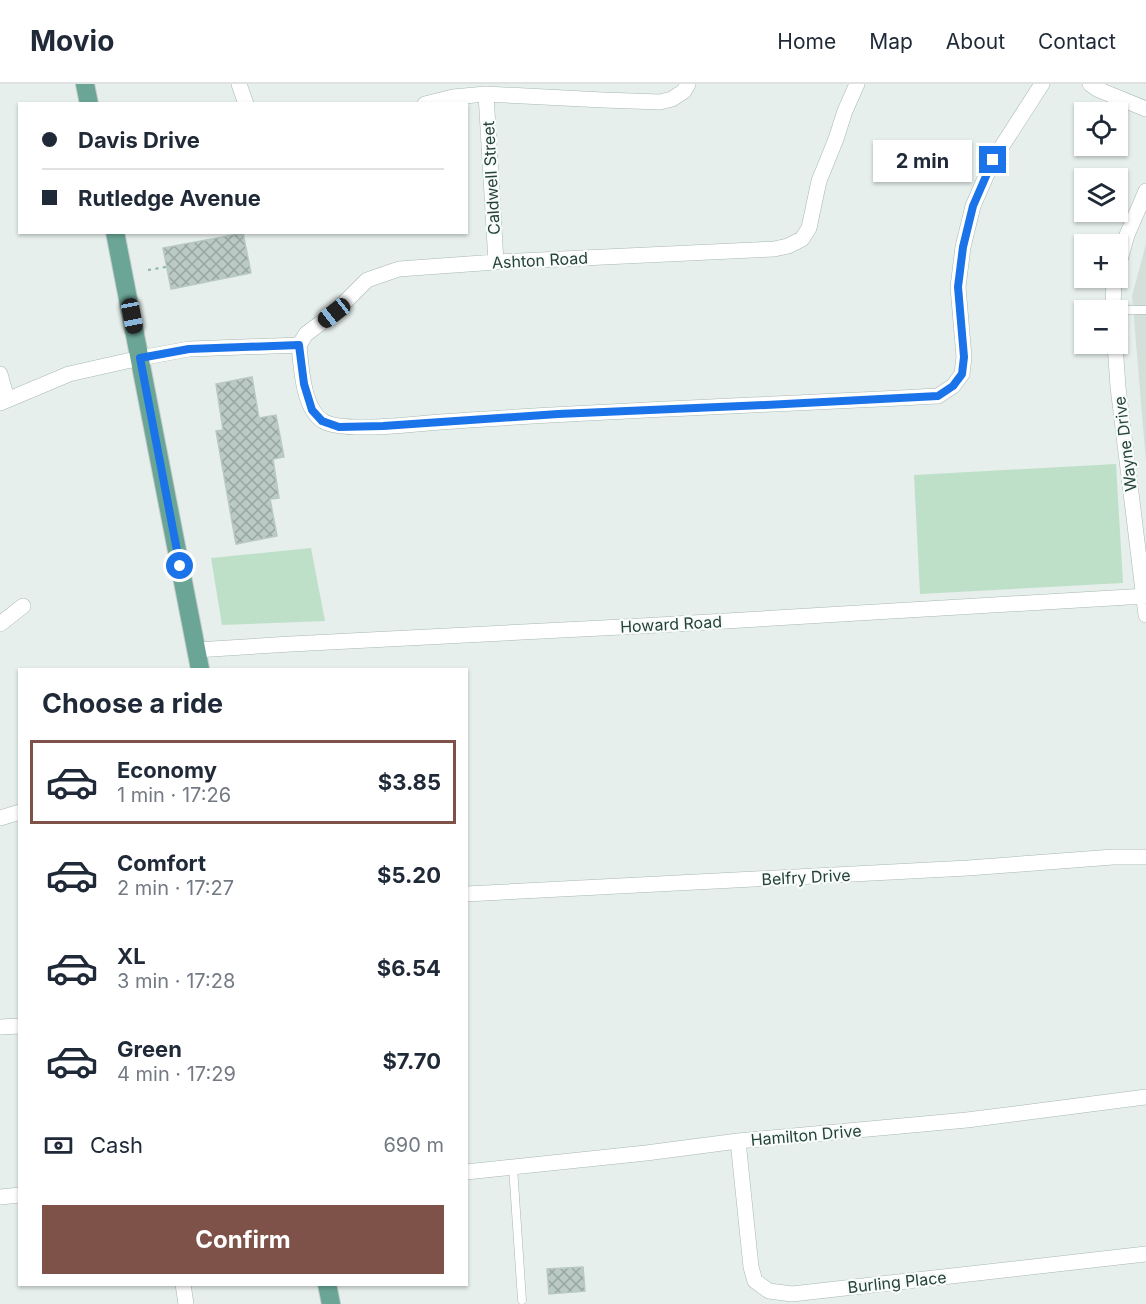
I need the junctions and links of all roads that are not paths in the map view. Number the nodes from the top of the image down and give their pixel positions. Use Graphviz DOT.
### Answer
graph roads {
  1 [pos="85,84"];
  2 [pos="239,84"];
  3 [pos="688,84"];
  4 [pos="857,84"];
  5 [pos="1042,84"];
  6 [pos="1090,84"];
  7 [pos="486,94"];
  8 [pos="89,102"];
  9 [pos="245,102"];
  10 [pos="433,102"];
  11 [pos="1146,109"];
  12 [pos="1146,191"];
  13 [pos="115,234"];
  14 [pos="1127,234"];
  15 [pos="496,262"];
  16 [pos="1128,310"];
  17 [pos="1146,310"];
  18 [pos="299,345"];
  19 [pos="1116,354"];
  20 [pos="140,358"];
  21 [pos="0,374"];
  22 [pos="3,401"];
  23 [pos="1145,596"];
  24 [pos="23,606"];
  25 [pos="1146,615"];
  26 [pos="0,624"];
  27 [pos="196,650"];
  28 [pos="200,668"];
  29 [pos="18,813"];
  30 [pos="0,818"];
  31 [pos="1146,857"];
  32 [pos="468,894"];
  33 [pos="18,1026"];
  34 [pos="0,1027"];
  35 [pos="1146,1097"];
  36 [pos="738,1141"];
  37 [pos="513,1167"];
  38 [pos="468,1172"];
  39 [pos="18,1195"];
  40 [pos="0,1197"];
  41 [pos="1146,1254"];
  42 [pos="183,1286"];
  43 [pos="327,1286"];
  44 [pos="522,1300"];
  45 [pos="186,1304"];
  46 [pos="331,1304"];
  1 -- 8 [label="main road"];
  2 -- 9 [label="street"];
  3 -- 7 [label="street"];
  4 -- 15 [label="street, Ashton Road"];
  5 -- 18 [label="street"];
  6 -- 11 [label="street"];
  7 -- 10 [label="street"];
  7 -- 15 [label="street, Caldwell Street"];
  12 -- 14 [label="street"];
  13 -- 20 [label="main road"];
  15 -- 18 [label="street, Ashton Road"];
  16 -- 17 [label="lane"];
  18 -- 20 [label="street"];
  19 -- 23 [label="street, Wayne Drive"];
  20 -- 22 [label="street"];
  20 -- 27 [label="main road"];
  21 -- 22 [label="street"];
  23 -- 25 [label="street, Wayne Drive"];
  23 -- 27 [label="street, Howard Road"];
  24 -- 26 [label="street"];
  27 -- 28 [label="main road"];
  29 -- 30 [label="street"];
  31 -- 32 [label="street, Belfry Drive"];
  33 -- 34 [label="street"];
  35 -- 36 [label="street, Hamilton Drive"];
  36 -- 37 [label="street, Hamilton Drive"];
  36 -- 41 [label="street, Burling Place"];
  37 -- 38 [label="street, Hamilton Drive"];
  37 -- 44 [label="lane"];
  39 -- 40 [label="street"];
  42 -- 45 [label="street"];
  43 -- 46 [label="main road"];
}
